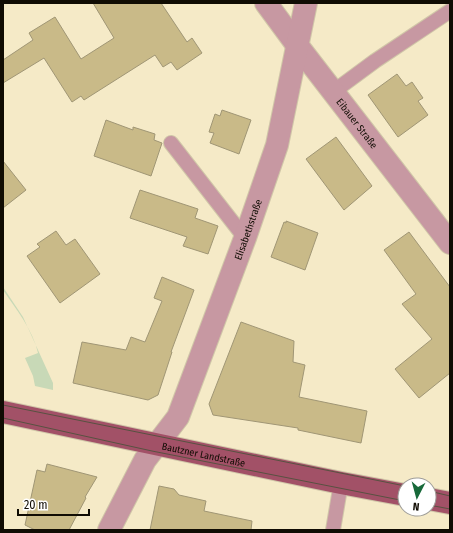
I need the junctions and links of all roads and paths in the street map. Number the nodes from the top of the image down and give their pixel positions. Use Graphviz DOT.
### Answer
graph roads {
  1 [pos="266,3"];
  2 [pos="306,3"];
  3 [pos="450,11"];
  4 [pos="297,45"];
  5 [pos="333,92"];
  6 [pos="171,142"];
  7 [pos="245,238"];
  8 [pos="450,243"];
  9 [pos="3,412"];
  10 [pos="156,445"];
  11 [pos="341,483"];
  12 [pos="397,494"];
  13 [pos="437,501"];
  14 [pos="450,503"];
  15 [pos="109,530"];
  16 [pos="333,530"];
  1 -- 4 [label="street, Eibauer Straße"];
  2 -- 4 [label="street, Elisabethstraße"];
  3 -- 5 [label="lane"];
  4 -- 5 [label="street, Eibauer Straße"];
  4 -- 7 [label="street, Elisabethstraße"];
  5 -- 8 [label="street, Eibauer Straße"];
  6 -- 7 [label="lane"];
  7 -- 10 [label="street, Elisabethstraße"];
  9 -- 10 [label="main road, Bautzner Landstraße"];
  10 -- 11 [label="main road, Bautzner Landstraße"];
  10 -- 15 [label="street, Elisabethstraße"];
  11 -- 12 [label="main road, Bautzner Landstraße"];
  11 -- 16 [label="lane"];
  13 -- 14 [label="main road"];
}
